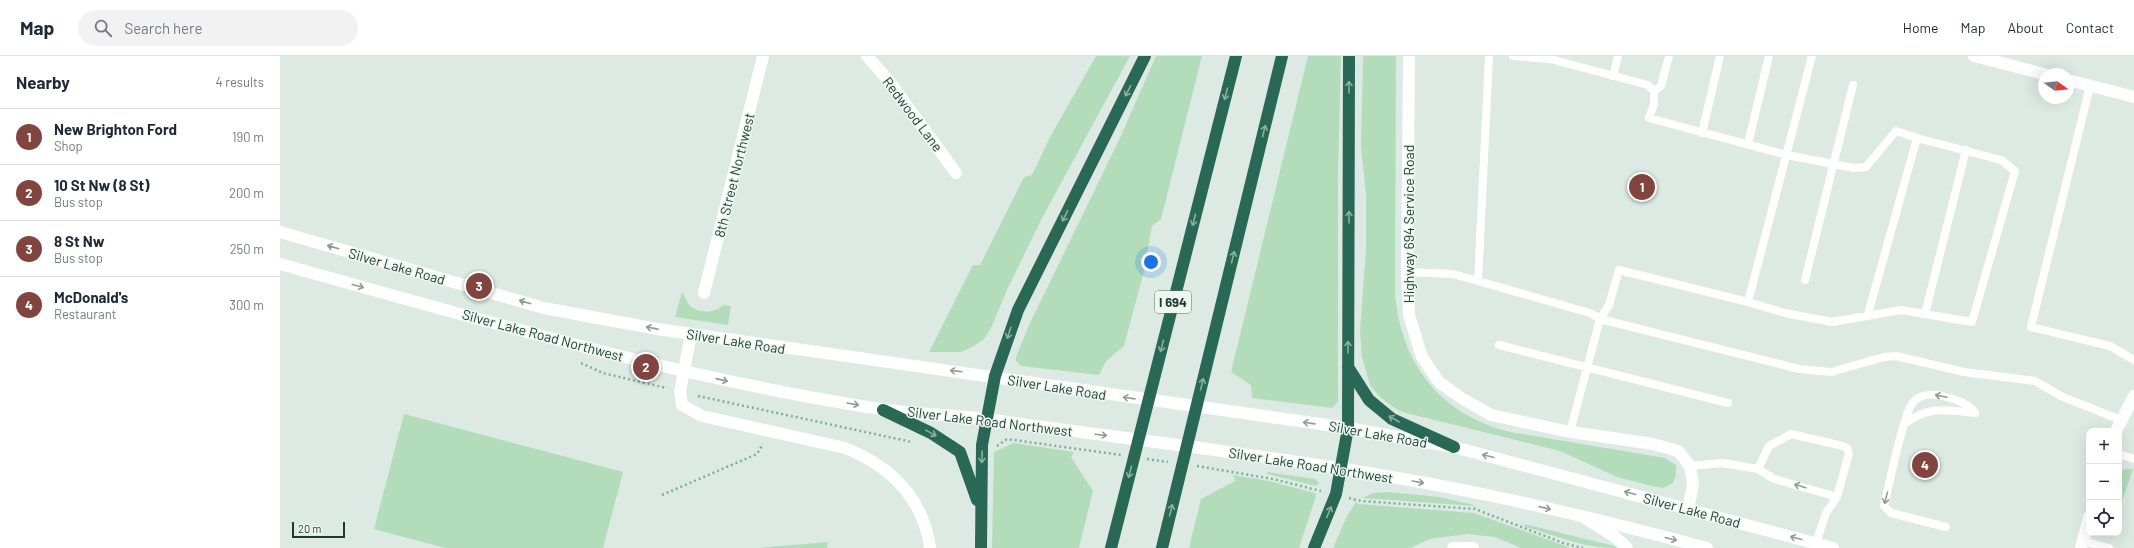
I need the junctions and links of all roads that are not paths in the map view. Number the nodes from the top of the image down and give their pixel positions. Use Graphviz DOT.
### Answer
graph roads {
  1 [pos="763,56"];
  2 [pos="867,56"];
  3 [pos="1145,56"];
  4 [pos="1236,56"];
  5 [pos="1282,56"];
  6 [pos="1349,56"];
  7 [pos="1409,56"];
  8 [pos="1489,56"];
  9 [pos="1513,56"];
  10 [pos="1618,56"];
  11 [pos="1669,56"];
  12 [pos="1720,56"];
  13 [pos="1769,56"];
  14 [pos="1812,56"];
  15 [pos="1974,56"];
  16 [pos="1568,60"];
  17 [pos="2038,72"];
  18 [pos="1613,76"];
  19 [pos="2074,82"];
  20 [pos="1853,85"];
  21 [pos="2090,86"];
  22 [pos="1654,91"];
  23 [pos="2134,97"];
  24 [pos="1702,133"];
  25 [pos="1917,138"];
  26 [pos="1748,144"];
  27 [pos="1966,150"];
  28 [pos="1787,155"];
  29 [pos="1834,164"];
  30 [pos="956,173"];
  31 [pos="280,232"];
  32 [pos="280,264"];
  33 [pos="1407,272"];
  34 [pos="1805,280"];
  35 [pos="1478,281"];
  36 [pos="704,293"];
  37 [pos="1748,302"];
  38 [pos="1868,314"];
  39 [pos="1925,314"];
  40 [pos="1600,319"];
  41 [pos="691,334"];
  42 [pos="1498,345"];
  43 [pos="2134,360"];
  44 [pos="1348,368"];
  45 [pos="1587,369"];
  46 [pos="684,371"];
  47 [pos="994,376"];
  48 [pos="2134,396"];
  49 [pos="1728,403"];
  50 [pos="883,410"];
  51 [pos="986,418"];
  52 [pos="2121,420"];
  53 [pos="1904,424"];
  54 [pos="1348,428"];
  55 [pos="2117,428"];
  56 [pos="1570,432"];
  57 [pos="1454,447"];
  58 [pos="2122,455"];
  59 [pos="2134,459"];
  60 [pos="1690,466"];
  61 [pos="1342,469"];
  62 [pos="1758,470"];
  63 [pos="1837,497"];
  64 [pos="1688,509"];
  65 [pos="980,512"];
  66 [pos="1584,517"];
  67 [pos="1946,527"];
  68 [pos="2086,528"];
  69 [pos="1816,543"];
  70 [pos="2082,545"];
  71 [pos="930,548"];
  72 [pos="981,548"];
  73 [pos="1111,548"];
  74 [pos="1162,548"];
  75 [pos="1314,548"];
  76 [pos="1453,548"];
  77 [pos="1473,548"];
  78 [pos="1626,548"];
  79 [pos="1704,548"];
  80 [pos="1833,548"];
  81 [pos="2109,548"];
  1 -- 36 [label="main road, 8th Street Northwest"];
  2 -- 30 [label="main road, Redwood Lane"];
  3 -- 47 [label="highway, one-way"];
  4 -- 73 [label="highway, I 694, one-way"];
  74 -- 5 [label="highway, one-way"];
  44 -- 6 [label="highway, one-way"];
  7 -- 33 [label="main road, Highway 694 Service Road"];
  8 -- 35 [label="lane"];
  9 -- 16 [label="lane"];
  10 -- 18 [label="lane"];
  11 -- 22 [label="lane"];
  12 -- 24 [label="lane"];
  13 -- 26 [label="lane"];
  14 -- 28 [label="lane"];
  15 -- 17 [label="main road"];
  16 -- 18 [label="lane"];
  18 -- 22 [label="lane"];
  19 -- 21 [label="main road"];
  20 -- 29 [label="lane"];
  21 -- 23 [label="main road"];
  21 -- 43 [label="lane"];
  22 -- 24 [label="lane"];
  24 -- 26 [label="lane"];
  25 -- 27 [label="lane"];
  25 -- 29 [label="lane"];
  25 -- 38 [label="lane"];
  26 -- 28 [label="lane"];
  27 -- 39 [label="lane"];
  27 -- 39 [label="lane"];
  28 -- 29 [label="lane"];
  28 -- 37 [label="lane"];
  29 -- 34 [label="lane"];
  41 -- 31 [label="main road, Silver Lake Road, one-way"];
  32 -- 46 [label="main road, Silver Lake Road Northwest, one-way"];
  33 -- 35 [label="lane"];
  33 -- 56 [label="main road, Highway 694 Service Road"];
  35 -- 40 [label="lane"];
  37 -- 38 [label="lane"];
  37 -- 40 [label="lane"];
  38 -- 39 [label="lane"];
  40 -- 45 [label="lane"];
  40 -- 52 [label="lane"];
  41 -- 46 [label="main road"];
  47 -- 41 [label="main road, Silver Lake Road, one-way"];
  42 -- 45 [label="lane"];
  44 -- 54 [label="highway"];
  57 -- 44 [label="highway, one-way"];
  45 -- 49 [label="lane"];
  45 -- 56 [label="lane"];
  46 -- 50 [label="main road, Silver Lake Road Northwest, one-way"];
  46 -- 71 [label="main road"];
  47 -- 51 [label="highway"];
  54 -- 47 [label="main road, Silver Lake Road, one-way"];
  48 -- 52 [label="main road"];
  50 -- 51 [label="main road, Silver Lake Road Northwest"];
  50 -- 65 [label="highway, one-way"];
  51 -- 61 [label="main road, Silver Lake Road Northwest, one-way"];
  51 -- 65 [label="highway, one-way"];
  52 -- 55 [label="main road"];
  53 -- 53 [label="lane, one-way"];
  53 -- 67 [label="lane, one-way"];
  54 -- 57 [label="main road, Silver Lake Road"];
  54 -- 61 [label="highway"];
  56 -- 60 [label="main road, Highway 694 Service Road"];
  64 -- 57 [label="main road, Silver Lake Road, one-way"];
  58 -- 59 [label="lane"];
  60 -- 62 [label="lane"];
  60 -- 64 [label="main road"];
  61 -- 66 [label="main road, Silver Lake Road Northwest, one-way"];
  75 -- 61 [label="highway, one-way"];
  63 -- 62 [label="lane, one-way"];
  62 -- 63 [label="lane"];
  63 -- 69 [label="lane"];
  69 -- 64 [label="main road, Silver Lake Road, one-way"];
  65 -- 72 [label="highway"];
  66 -- 78 [label="main road"];
  66 -- 79 [label="main road, Silver Lake Road Northwest, one-way"];
  68 -- 70 [label="main road"];
  69 -- 80 [label="main road, Silver Lake Road"];
  70 -- 81 [label="lane"];
  76 -- 77 [label="main road"];
}
